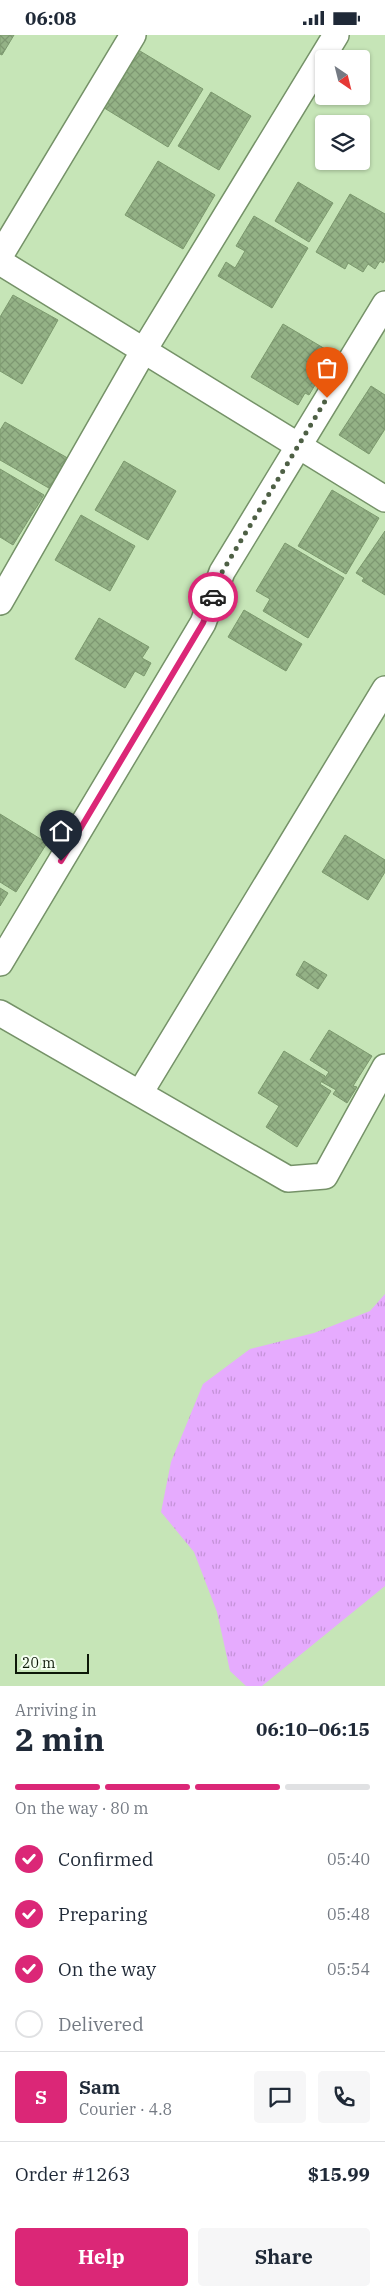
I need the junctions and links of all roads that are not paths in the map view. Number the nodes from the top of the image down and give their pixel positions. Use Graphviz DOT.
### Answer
graph roads {
  1 [pos="133,35"];
  2 [pos="336,35"];
  3 [pos="0,256"];
  4 [pos="0,262"];
  5 [pos="385,304"];
  6 [pos="144,351"];
  7 [pos="298,445"];
  8 [pos="385,499"];
  9 [pos="0,602"];
  10 [pos="385,689"];
  11 [pos="0,963"];
  12 [pos="0,1013"];
  13 [pos="385,1067"];
  14 [pos="140,1093"];
  1 -- 3 [label="street"];
  2 -- 6 [label="street"];
  4 -- 6 [label="street"];
  5 -- 7 [label="street"];
  6 -- 7 [label="street"];
  6 -- 9 [label="street"];
  7 -- 8 [label="street"];
  7 -- 11 [label="street"];
  10 -- 14 [label="street"];
  12 -- 14 [label="street"];
  13 -- 14 [label="street"];
}
